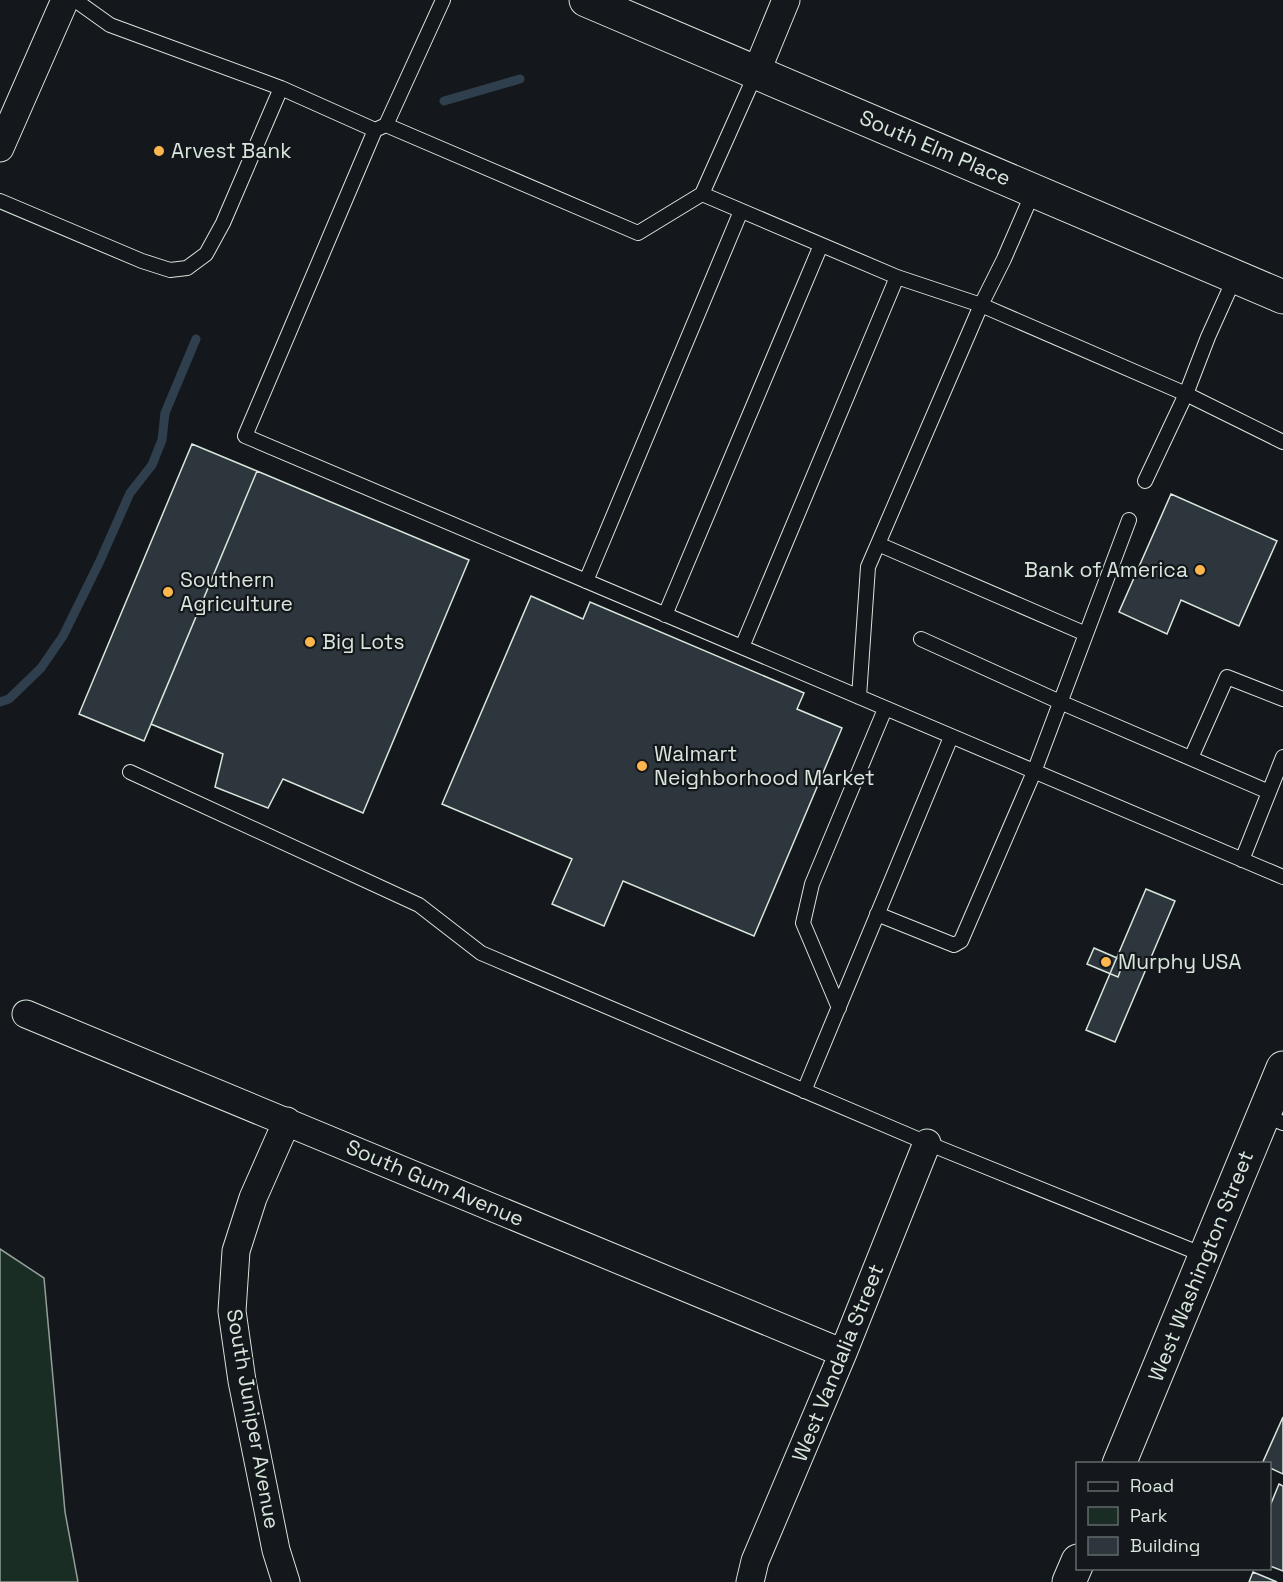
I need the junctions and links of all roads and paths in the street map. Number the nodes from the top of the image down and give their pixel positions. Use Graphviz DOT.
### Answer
graph roads {
  1 [pos="64,0"];
  2 [pos="75,0"];
  3 [pos="443,0"];
  4 [pos="586,0"];
  5 [pos="786,0"];
  6 [pos="756,73"];
  7 [pos="281,88"];
  8 [pos="381,128"];
  9 [pos="0,148"];
  10 [pos="1034,190"];
  11 [pos="702,194"];
  12 [pos="0,201"];
  13 [pos="741,211"];
  14 [pos="821,245"];
  15 [pos="897,277"];
  16 [pos="1235,277"];
  17 [pos="1283,297"];
  18 [pos="981,304"];
  19 [pos="1186,393"];
  20 [pos="1283,442"];
  21 [pos="1145,481"];
  22 [pos="1129,520"];
  23 [pos="878,544"];
  24 [pos="586,581"];
  25 [pos="665,615"];
  26 [pos="1086,634"];
  27 [pos="921,639"];
  28 [pos="742,647"];
  29 [pos="859,697"];
  30 [pos="1283,699"];
  31 [pos="1060,702"];
  32 [pos="885,709"];
  33 [pos="951,736"];
  34 [pos="1283,757"];
  35 [pos="1191,758"];
  36 [pos="1034,771"];
  37 [pos="130,772"];
  38 [pos="1269,792"];
  39 [pos="1242,860"];
  40 [pos="1283,877"];
  41 [pos="878,914"];
  42 [pos="839,1008"];
  43 [pos="26,1014"];
  44 [pos="1283,1068"];
  45 [pos="804,1091"];
  46 [pos="1273,1119"];
  47 [pos="287,1121"];
  48 [pos="927,1143"];
  49 [pos="1206,1256"];
  50 [pos="843,1353"];
  51 [pos="1120,1462"];
  52 [pos="1076,1564"];
  53 [pos="285,1582"];
  54 [pos="750,1582"];
  55 [pos="1069,1582"];
  1 -- 9 [label="street"];
  2 -- 7 [label="lane"];
  3 -- 8 [label="lane"];
  4 -- 6 [label="main road, South Elm Place"];
  5 -- 6 [label="street"];
  6 -- 10 [label="main road, South Elm Place"];
  6 -- 11 [label="lane"];
  7 -- 8 [label="lane"];
  7 -- 12 [label="lane"];
  8 -- 11 [label="lane"];
  8 -- 24 [label="lane"];
  10 -- 16 [label="main road, South Elm Place"];
  10 -- 18 [label="lane"];
  11 -- 13 [label="lane"];
  13 -- 14 [label="lane"];
  13 -- 24 [label="lane"];
  14 -- 15 [label="lane"];
  14 -- 25 [label="lane"];
  15 -- 18 [label="lane"];
  15 -- 28 [label="lane"];
  16 -- 17 [label="main road, South Elm Place"];
  16 -- 19 [label="lane"];
  18 -- 19 [label="lane"];
  18 -- 23 [label="lane"];
  19 -- 20 [label="lane"];
  19 -- 21 [label="lane"];
  22 -- 26 [label="lane"];
  23 -- 26 [label="lane"];
  23 -- 29 [label="lane"];
  24 -- 25 [label="lane"];
  25 -- 28 [label="lane"];
  26 -- 31 [label="lane"];
  27 -- 31 [label="lane"];
  28 -- 29 [label="lane"];
  29 -- 32 [label="lane"];
  30 -- 35 [label="lane"];
  31 -- 35 [label="lane"];
  31 -- 36 [label="lane"];
  32 -- 33 [label="lane"];
  32 -- 42 [label="lane"];
  33 -- 36 [label="lane"];
  33 -- 41 [label="lane"];
  34 -- 38 [label="lane"];
  35 -- 38 [label="lane"];
  36 -- 39 [label="lane"];
  36 -- 41 [label="lane"];
  37 -- 45 [label="lane"];
  38 -- 39 [label="lane"];
  39 -- 40 [label="lane"];
  41 -- 42 [label="lane"];
  42 -- 45 [label="lane"];
  43 -- 47 [label="street, South Gum Avenue"];
  44 -- 46 [label="main road, West Washington Street"];
  45 -- 48 [label="lane"];
  46 -- 49 [label="main road, West Washington Street"];
  47 -- 50 [label="street, South Gum Avenue"];
  47 -- 53 [label="street, South Juniper Avenue"];
  48 -- 49 [label="lane"];
  48 -- 50 [label="street, West Vandalia Street"];
  49 -- 51 [label="main road, West Washington Street"];
  50 -- 54 [label="street, West Vandalia Street"];
  52 -- 55 [label="main road"];
}
